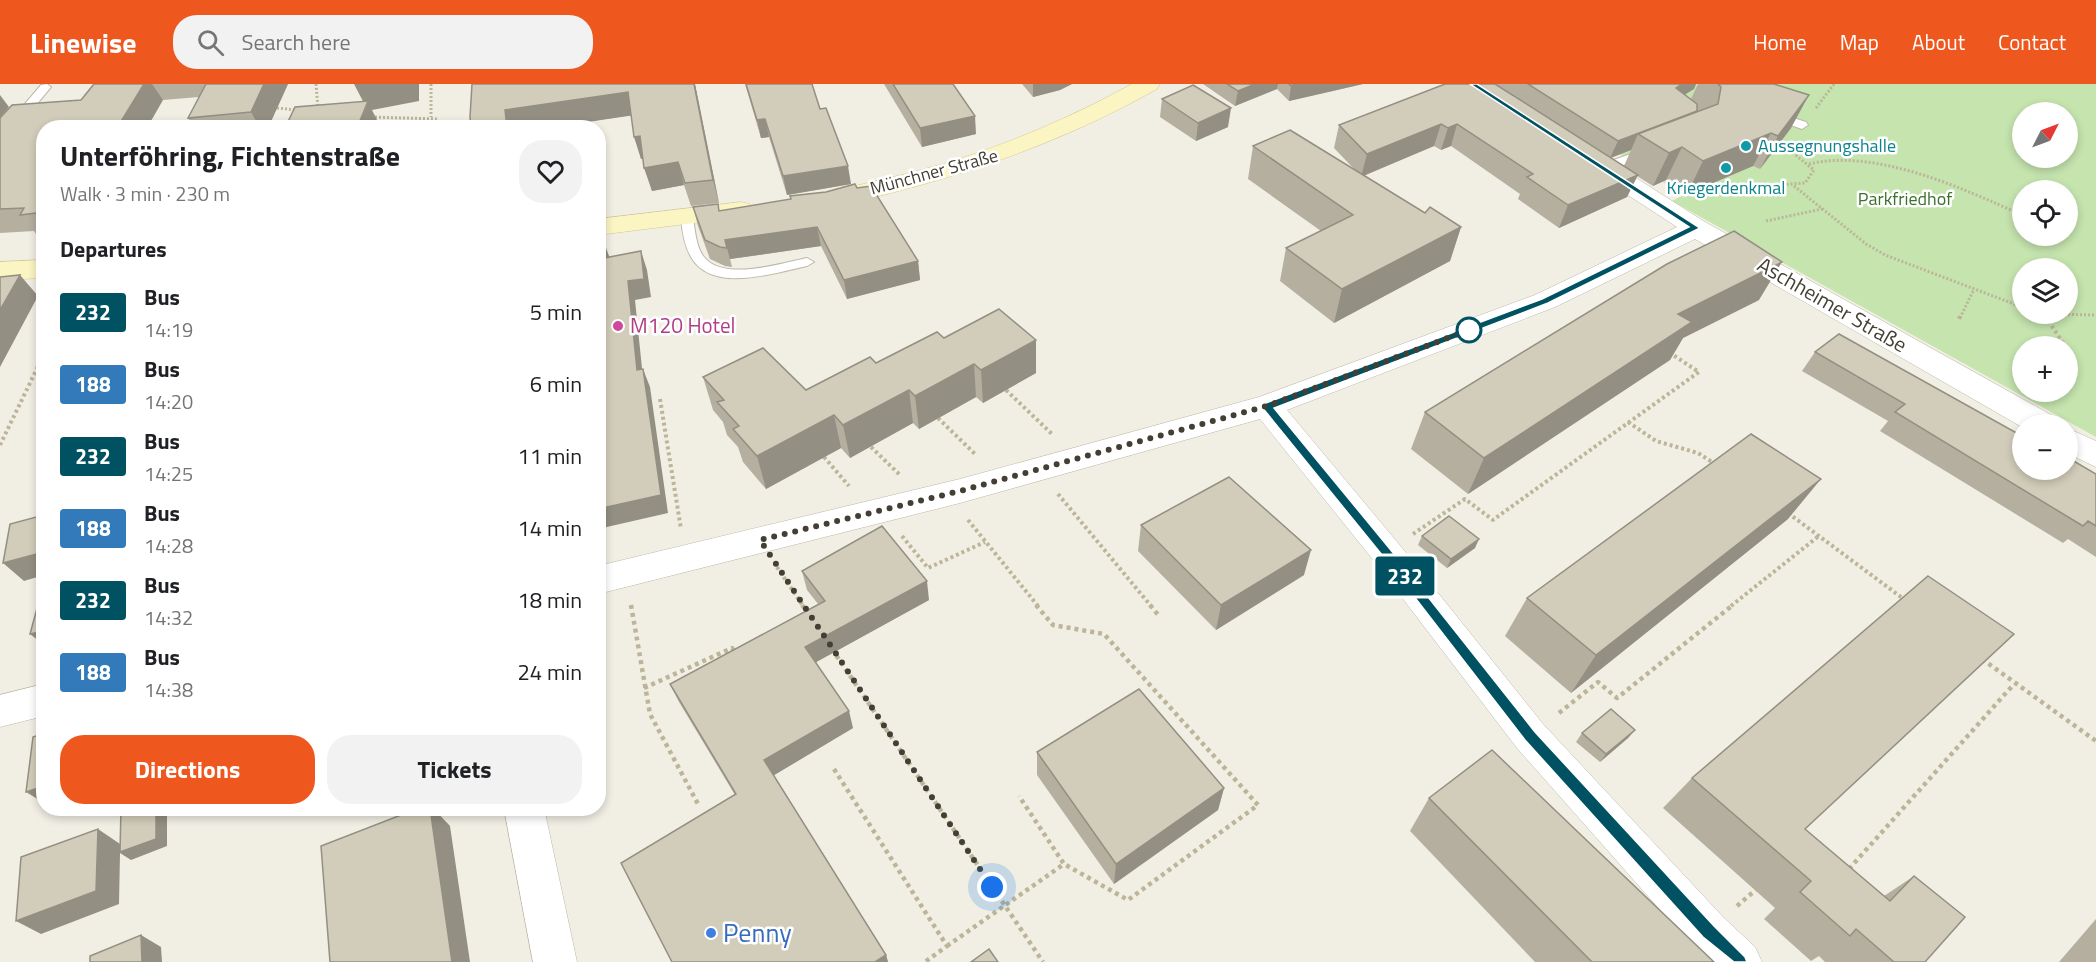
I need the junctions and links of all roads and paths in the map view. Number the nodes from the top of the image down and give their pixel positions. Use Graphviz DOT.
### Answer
graph roads {
  1 [pos="316,84"];
  2 [pos="430,84"];
  3 [pos="1149,84"];
  4 [pos="1834,84"];
  5 [pos="45,87"];
  6 [pos="277,108"];
  7 [pos="298,110"];
  8 [pos="309,111"];
  9 [pos="1761,111"];
  10 [pos="365,117"];
  11 [pos="431,117"];
  12 [pos="439,119"];
  13 [pos="1802,125"];
  14 [pos="0,141"];
  15 [pos="1665,145"];
  16 [pos="1575,150"];
  17 [pos="1809,164"];
  18 [pos="1604,168"];
  19 [pos="1794,185"];
  20 [pos="806,202"];
  21 [pos="759,208"];
  22 [pos="1823,209"];
  23 [pos="1670,211"];
  24 [pos="2012,211"];
  25 [pos="687,217"];
  26 [pos="1766,221"];
  27 [pos="606,226"];
  28 [pos="1696,228"];
  29 [pos="807,262"];
  30 [pos="36,270"];
  31 [pos="0,271"];
  32 [pos="1974,289"];
  33 [pos="2012,303"];
  34 [pos="2078,315"];
  35 [pos="2096,315"];
  36 [pos="1959,319"];
  37 [pos="1661,347"];
  38 [pos="36,371"];
  39 [pos="1006,390"];
  40 [pos="660,399"];
  41 [pos="1267,406"];
  42 [pos="2024,414"];
  43 [pos="938,418"];
  44 [pos="1628,422"];
  45 [pos="1055,437"];
  46 [pos="0,445"];
  47 [pos="2078,445"];
  48 [pos="871,447"];
  49 [pos="2096,455"];
  50 [pos="824,457"];
  51 [pos="980,459"];
  52 [pos="1717,465"];
  53 [pos="904,478"];
  54 [pos="854,491"];
  55 [pos="1057,493"];
  56 [pos="1783,510"];
  57 [pos="965,517"];
  58 [pos="895,528"];
  59 [pos="1820,535"];
  60 [pos="760,540"];
  61 [pos="985,542"];
  62 [pos="1386,552"];
  63 [pos="685,558"];
  64 [pos="606,578"];
  65 [pos="629,595"];
  66 [pos="1912,606"];
  67 [pos="1160,615"];
  68 [pos="812,619"];
  69 [pos="825,639"];
  70 [pos="1977,656"];
  71 [pos="741,660"];
  72 [pos="2014,684"];
  73 [pos="644,688"];
  74 [pos="36,702"];
  75 [pos="0,711"];
  76 [pos="1530,736"];
  77 [pos="2096,741"];
  78 [pos="834,769"];
  79 [pos="1019,796"];
  80 [pos="698,804"];
  81 [pos="526,816"];
  82 [pos="1064,864"];
  83 [pos="1845,874"];
  84 [pos="1769,880"];
  85 [pos="1005,906"];
  86 [pos="1708,932"];
  87 [pos="946,946"];
  88 [pos="555,962"];
  89 [pos="925,962"];
  90 [pos="1042,962"];
  91 [pos="1740,962"];
  1 -- 8 [label="path"];
  2 -- 11 [label="path"];
  3 -- 20 [label="main road, Münchner Straße"];
  4 -- 13 [label="path"];
  5 -- 14 [label="lane"];
  6 -- 7 [label="path"];
  9 -- 13 [label="lane"];
  10 -- 11 [label="path"];
  11 -- 12 [label="path"];
  13 -- 17 [label="path"];
  15 -- 18 [label="lane"];
  16 -- 18 [label="street, Aschheimer Straße"];
  17 -- 19 [label="path"];
  17 -- 24 [label="path"];
  18 -- 23 [label="street, Aschheimer Straße"];
  19 -- 22 [label="path"];
  19 -- 23 [label="path"];
  21 -- 25 [label="main road"];
  22 -- 26 [label="path"];
  22 -- 32 [label="path"];
  23 -- 28 [label="street, Aschheimer Straße"];
  25 -- 27 [label="main road"];
  25 -- 29 [label="lane"];
  28 -- 41 [label="street"];
  28 -- 42 [label="street, Aschheimer Straße"];
  30 -- 31 [label="main road"];
  32 -- 33 [label="path"];
  32 -- 36 [label="path"];
  34 -- 35 [label="path"];
  37 -- 44 [label="path"];
  38 -- 46 [label="path"];
  39 -- 45 [label="path"];
  40 -- 63 [label="path"];
  41 -- 60 [label="street"];
  41 -- 62 [label="street"];
  43 -- 51 [label="path"];
  44 -- 52 [label="path"];
  44 -- 62 [label="path"];
  47 -- 49 [label="street"];
  48 -- 53 [label="path"];
  50 -- 54 [label="path"];
  55 -- 67 [label="path"];
  56 -- 59 [label="path"];
  57 -- 61 [label="path"];
  58 -- 61 [label="path"];
  59 -- 66 [label="path"];
  59 -- 76 [label="path"];
  60 -- 63 [label="street"];
  60 -- 68 [label="path"];
  61 -- 82 [label="path"];
  62 -- 76 [label="street"];
  63 -- 64 [label="street"];
  65 -- 73 [label="path"];
  69 -- 85 [label="path"];
  70 -- 72 [label="path"];
  71 -- 73 [label="path"];
  72 -- 77 [label="path"];
  72 -- 83 [label="path"];
  73 -- 80 [label="path"];
  74 -- 75 [label="street"];
  76 -- 86 [label="street"];
  78 -- 87 [label="path"];
  79 -- 82 [label="path"];
  81 -- 88 [label="street"];
  82 -- 85 [label="path"];
  84 -- 86 [label="path"];
  85 -- 87 [label="path"];
  85 -- 90 [label="path"];
  86 -- 91 [label="street"];
  87 -- 89 [label="path"];
}
